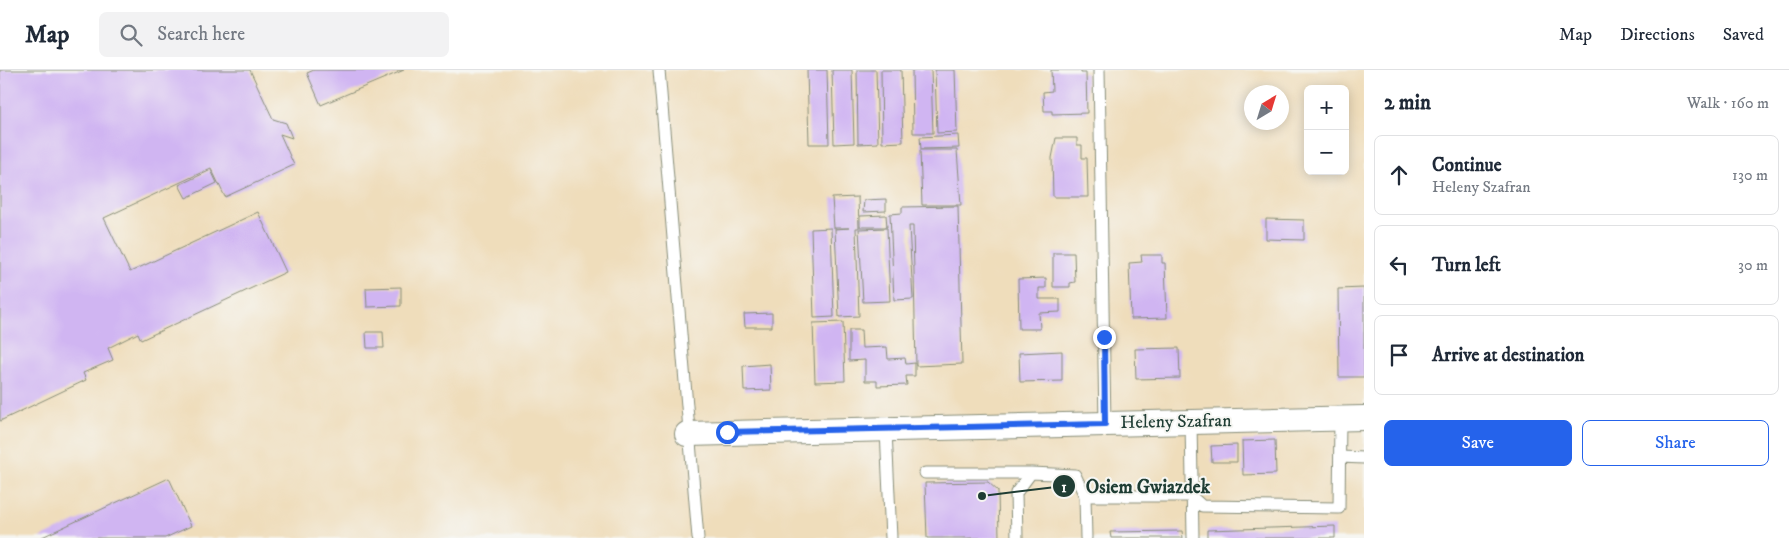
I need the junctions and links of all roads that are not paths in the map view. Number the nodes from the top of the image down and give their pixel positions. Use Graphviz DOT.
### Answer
graph roads {
  1 [pos="659,70"];
  2 [pos="1099,70"];
  3 [pos="1340,418"];
  4 [pos="1364,418"];
  5 [pos="1190,422"];
  6 [pos="1105,424"];
  7 [pos="886,430"];
  8 [pos="688,434"];
  9 [pos="1340,457"];
  10 [pos="1364,458"];
  11 [pos="925,473"];
  12 [pos="1031,473"];
  13 [pos="1085,496"];
  14 [pos="1191,496"];
  15 [pos="698,538"];
  16 [pos="890,538"];
  17 [pos="1017,538"];
  18 [pos="1086,538"];
  19 [pos="1193,538"];
  1 -- 8 [label="lane"];
  2 -- 6 [label="lane"];
  3 -- 4 [label="street, Heleny Szafran"];
  3 -- 5 [label="street, Heleny Szafran"];
  3 -- 9 [label="lane"];
  5 -- 6 [label="street, Heleny Szafran"];
  5 -- 14 [label="lane"];
  6 -- 7 [label="street, Heleny Szafran"];
  7 -- 8 [label="street, Heleny Szafran"];
  7 -- 16 [label="lane"];
  8 -- 15 [label="lane"];
  9 -- 10 [label="lane"];
  9 -- 14 [label="lane"];
  11 -- 12 [label="lane"];
  12 -- 13 [label="lane"];
  12 -- 17 [label="lane"];
  13 -- 14 [label="lane"];
  13 -- 18 [label="lane"];
  14 -- 19 [label="lane"];
}
